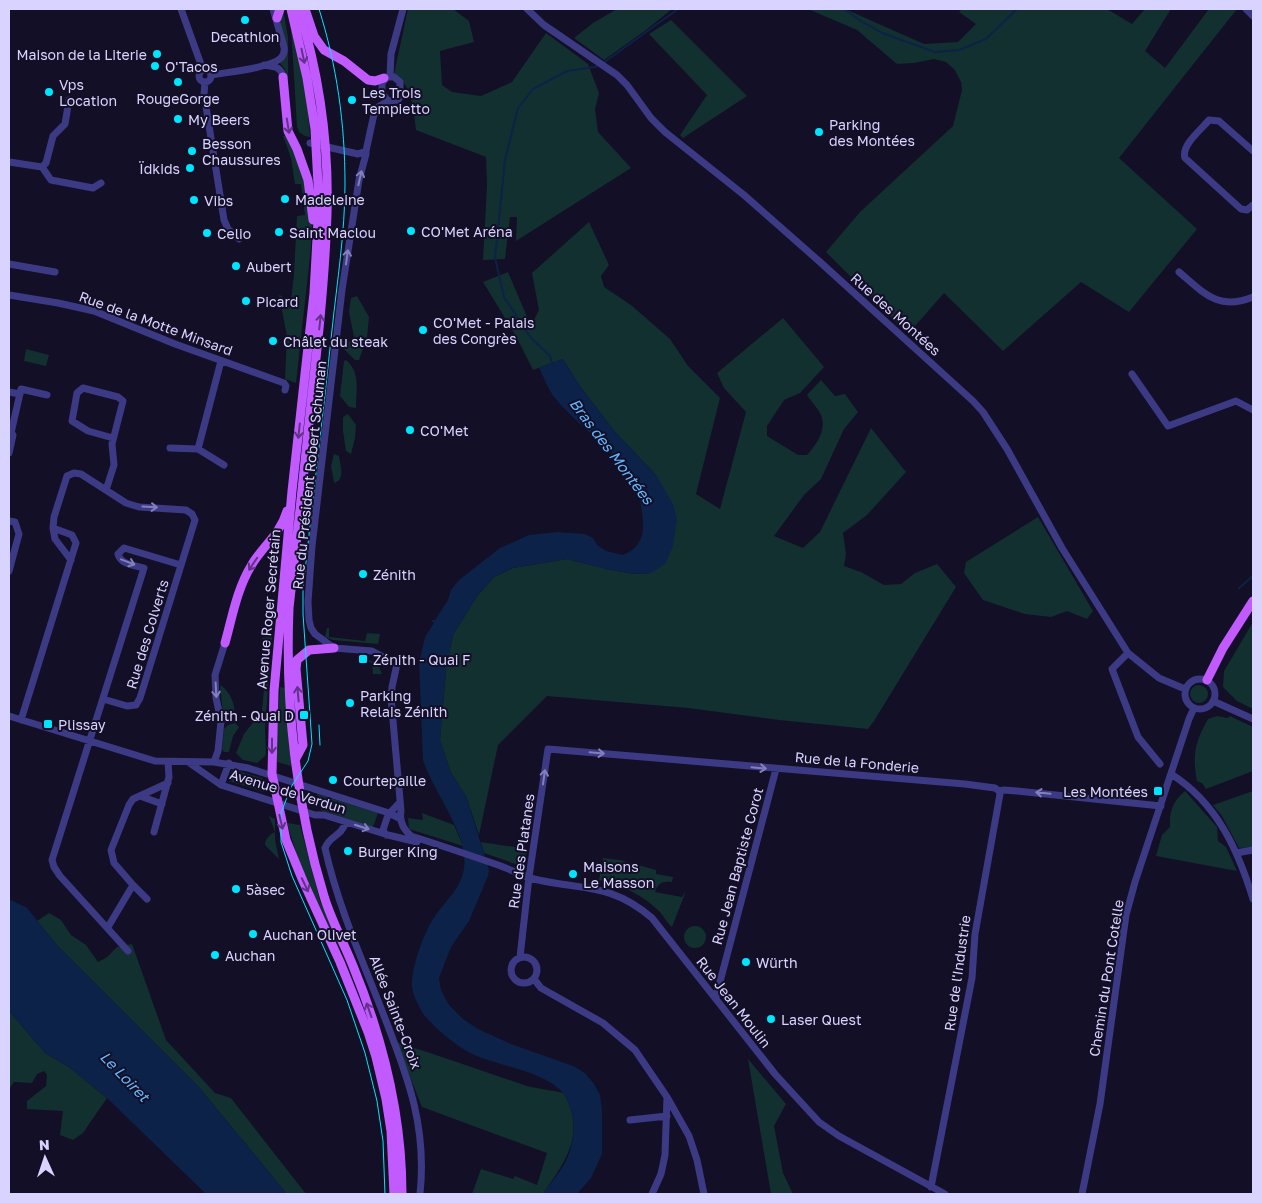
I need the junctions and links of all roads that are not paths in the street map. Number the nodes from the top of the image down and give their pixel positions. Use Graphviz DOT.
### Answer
graph roads {
  1 [pos="181,9"];
  2 [pos="273,9"];
  3 [pos="291,9"];
  4 [pos="299,9"];
  5 [pos="305,9"];
  6 [pos="403,9"];
  7 [pos="527,9"];
  8 [pos="1246,9"];
  9 [pos="278,13"];
  10 [pos="1253,16"];
  11 [pos="264,65"];
  12 [pos="202,70"];
  13 [pos="212,75"];
  14 [pos="283,77"];
  15 [pos="388,77"];
  16 [pos="205,82"];
  17 [pos="70,100"];
  18 [pos="388,101"];
  19 [pos="319,129"];
  20 [pos="310,143"];
  21 [pos="366,151"];
  22 [pos="1253,151"];
  23 [pos="321,157"];
  24 [pos="9,162"];
  25 [pos="42,167"];
  26 [pos="101,183"];
  27 [pos="1253,205"];
  28 [pos="238,239"];
  29 [pos="9,264"];
  30 [pos="55,272"];
  31 [pos="1179,272"];
  32 [pos="9,295"];
  33 [pos="1253,297"];
  34 [pos="222,361"];
  35 [pos="1132,374"];
  36 [pos="304,383"];
  37 [pos="285,390"];
  38 [pos="9,392"];
  39 [pos="20,394"];
  40 [pos="47,395"];
  41 [pos="1253,410"];
  42 [pos="113,438"];
  43 [pos="170,448"];
  44 [pos="9,449"];
  45 [pos="198,449"];
  46 [pos="224,465"];
  47 [pos="106,490"];
  48 [pos="292,491"];
  49 [pos="9,521"];
  50 [pos="53,528"];
  51 [pos="148,555"];
  52 [pos="71,560"];
  53 [pos="181,565"];
  54 [pos="144,568"];
  55 [pos="9,571"];
  56 [pos="1253,601"];
  57 [pos="225,643"];
  58 [pos="334,648"];
  59 [pos="1128,653"];
  60 [pos="1207,680"];
  61 [pos="1185,689"];
  62 [pos="103,699"];
  63 [pos="1213,701"];
  64 [pos="1194,708"];
  65 [pos="9,716"];
  66 [pos="1253,719"];
  67 [pos="21,720"];
  68 [pos="90,742"];
  69 [pos="548,749"];
  70 [pos="296,758"];
  71 [pos="168,762"];
  72 [pos="188,762"];
  73 [pos="214,762"];
  74 [pos="229,763"];
  75 [pos="1160,764"];
  76 [pos="776,769"];
  77 [pos="1172,772"];
  78 [pos="272,774"];
  79 [pos="168,783"];
  80 [pos="300,784"];
  81 [pos="222,785"];
  82 [pos="999,791"];
  83 [pos="140,796"];
  84 [pos="400,802"];
  85 [pos="278,803"];
  86 [pos="162,804"];
  87 [pos="1161,806"];
  88 [pos="304,811"];
  89 [pos="389,813"];
  90 [pos="400,819"];
  91 [pos="346,822"];
  92 [pos="154,832"];
  93 [pos="389,835"];
  94 [pos="1253,850"];
  95 [pos="459,853"];
  96 [pos="1236,853"];
  97 [pos="489,862"];
  98 [pos="529,877"];
  99 [pos="134,885"];
  100 [pos="147,899"];
  101 [pos="1253,899"];
  102 [pos="108,927"];
  103 [pos="128,950"];
  104 [pos="520,958"];
  105 [pos="534,979"];
  106 [pos="716,998"];
  107 [pos="667,1097"];
  108 [pos="667,1116"];
  109 [pos="630,1120"];
  110 [pos="932,1187"];
  111 [pos="394,1194"];
  112 [pos="402,1194"];
  113 [pos="420,1194"];
  114 [pos="652,1194"];
  115 [pos="704,1194"];
  116 [pos="945,1194"];
  117 [pos="1082,1194"];
  1 -- 12 [label="street"];
  2 -- 9 [label="street"];
  3 -- 19 [label="main road, Avenue Roger Secrétain, one-way"];
  4 -- 19 [label="main road, Avenue Roger Secrétain"];
  5 -- 15 [label="main road"];
  6 -- 15 [label="street"];
  7 -- 59 [label="street, Rue des Montées"];
  8 -- 10 [label="street"];
  9 -- 11 [label="street"];
  11 -- 13 [label="street"];
  11 -- 14 [label="street"];
  12 -- 13 [label="street"];
  12 -- 16 [label="street"];
  13 -- 16 [label="street"];
  14 -- 36 [label="main road, one-way"];
  15 -- 18 [label="street"];
  15 -- 18 [label="street"];
  16 -- 28 [label="street"];
  17 -- 25 [label="street"];
  18 -- 21 [label="street, Rue du Président Robert Schuman"];
  19 -- 23 [label="main road, Avenue Roger Secrétain"];
  20 -- 21 [label="street"];
  58 -- 21 [label="street, Rue du Président Robert Schuman, one-way"];
  22 -- 27 [label="street"];
  23 -- 36 [label="main road, Avenue Roger Secrétain"];
  70 -- 23 [label="main road, Avenue Roger Secrétain, one-way"];
  24 -- 25 [label="street"];
  25 -- 26 [label="street"];
  29 -- 30 [label="street"];
  31 -- 33 [label="street"];
  32 -- 34 [label="street, Rue de la Motte Minsard"];
  34 -- 37 [label="street, Rue de la Motte Minsard"];
  34 -- 45 [label="street"];
  35 -- 41 [label="street"];
  36 -- 48 [label="main road, Avenue Roger Secrétain, one-way"];
  38 -- 39 [label="street"];
  39 -- 40 [label="street"];
  39 -- 44 [label="street"];
  42 -- 42 [label="street"];
  42 -- 47 [label="street"];
  43 -- 45 [label="street"];
  45 -- 46 [label="street"];
  47 -- 50 [label="street"];
  47 -- 53 [label="street, Rue des Colverts, one-way"];
  48 -- 57 [label="main road, one-way"];
  48 -- 78 [label="main road, Avenue Roger Secrétain, one-way"];
  49 -- 55 [label="street"];
  50 -- 52 [label="street"];
  50 -- 52 [label="street"];
  51 -- 53 [label="street, Rue des Colverts"];
  51 -- 54 [label="street, Rue des Colverts"];
  51 -- 54 [label="street, Rue des Colverts, one-way"];
  52 -- 67 [label="street"];
  53 -- 62 [label="street, Rue des Colverts"];
  54 -- 62 [label="street, Rue des Colverts"];
  56 -- 60 [label="main road"];
  57 -- 73 [label="street, one-way"];
  70 -- 58 [label="main road, one-way"];
  58 -- 84 [label="street"];
  59 -- 61 [label="street, Rue des Montées"];
  59 -- 75 [label="street"];
  60 -- 61 [label="street"];
  60 -- 63 [label="street"];
  61 -- 64 [label="street"];
  62 -- 68 [label="street, Rue des Colverts"];
  63 -- 64 [label="street"];
  63 -- 66 [label="street"];
  64 -- 77 [label="street, Chemin du Pont Cotelle"];
  65 -- 67 [label="street, Avenue de Verdun"];
  67 -- 68 [label="street, Avenue de Verdun"];
  68 -- 71 [label="street, Avenue de Verdun"];
  68 -- 102 [label="street, Rue des Colverts"];
  69 -- 76 [label="street, Rue de la Fonderie, one-way"];
  98 -- 69 [label="street, Rue des Platanes, one-way"];
  70 -- 80 [label="main road, Avenue Roger Secrétain"];
  71 -- 72 [label="street, Avenue de Verdun"];
  71 -- 79 [label="street"];
  72 -- 73 [label="street, Avenue de Verdun"];
  72 -- 81 [label="street, Avenue de Verdun"];
  73 -- 74 [label="street, Avenue de Verdun"];
  74 -- 78 [label="street, Avenue de Verdun"];
  74 -- 81 [label="street"];
  76 -- 82 [label="street, Rue de la Fonderie"];
  76 -- 106 [label="street, Rue Jean Baptiste Corot"];
  77 -- 87 [label="street, Chemin du Pont Cotelle"];
  77 -- 96 [label="street"];
  78 -- 80 [label="street, Avenue de Verdun"];
  78 -- 85 [label="main road, Avenue Roger Secrétain"];
  79 -- 83 [label="street"];
  79 -- 86 [label="street"];
  80 -- 88 [label="main road, Avenue Roger Secrétain"];
  80 -- 89 [label="street, Avenue de Verdun"];
  81 -- 85 [label="street, Avenue de Verdun"];
  87 -- 82 [label="street, Rue de la Fonderie, one-way"];
  82 -- 110 [label="street, Rue de l'Industrie"];
  83 -- 86 [label="street"];
  83 -- 99 [label="street"];
  84 -- 89 [label="street"];
  84 -- 90 [label="street"];
  85 -- 88 [label="street, Avenue de Verdun"];
  85 -- 111 [label="main road, Avenue Roger Secrétain, one-way"];
  86 -- 92 [label="street"];
  87 -- 117 [label="street, Chemin du Pont Cotelle"];
  88 -- 91 [label="street, Avenue de Verdun"];
  112 -- 88 [label="main road, Avenue Roger Secrétain, one-way"];
  89 -- 90 [label="street, Avenue de Verdun"];
  89 -- 93 [label="street"];
  90 -- 93 [label="street"];
  90 -- 95 [label="street, Avenue de Verdun"];
  91 -- 93 [label="street, Avenue de Verdun, one-way"];
  91 -- 113 [label="street, Allée Sainte-Croix"];
  93 -- 95 [label="street, Avenue de Verdun"];
  94 -- 96 [label="street"];
  95 -- 97 [label="street, Avenue de Verdun"];
  96 -- 101 [label="street"];
  97 -- 98 [label="street, Rue Jean Moulin"];
  98 -- 104 [label="street, Rue des Platanes"];
  98 -- 106 [label="street, Rue Jean Moulin"];
  99 -- 100 [label="street"];
  99 -- 102 [label="street"];
  102 -- 103 [label="street, Rue des Colverts"];
  104 -- 105 [label="street"];
  104 -- 105 [label="street, Rue des Platanes"];
  105 -- 107 [label="street, Rue des Platanes"];
  106 -- 110 [label="street, Rue Jean Moulin"];
  107 -- 108 [label="street"];
  107 -- 115 [label="street, Rue des Platanes"];
  108 -- 109 [label="street"];
  108 -- 114 [label="street"];
  110 -- 116 [label="street, Rue Jean Moulin"];
}
